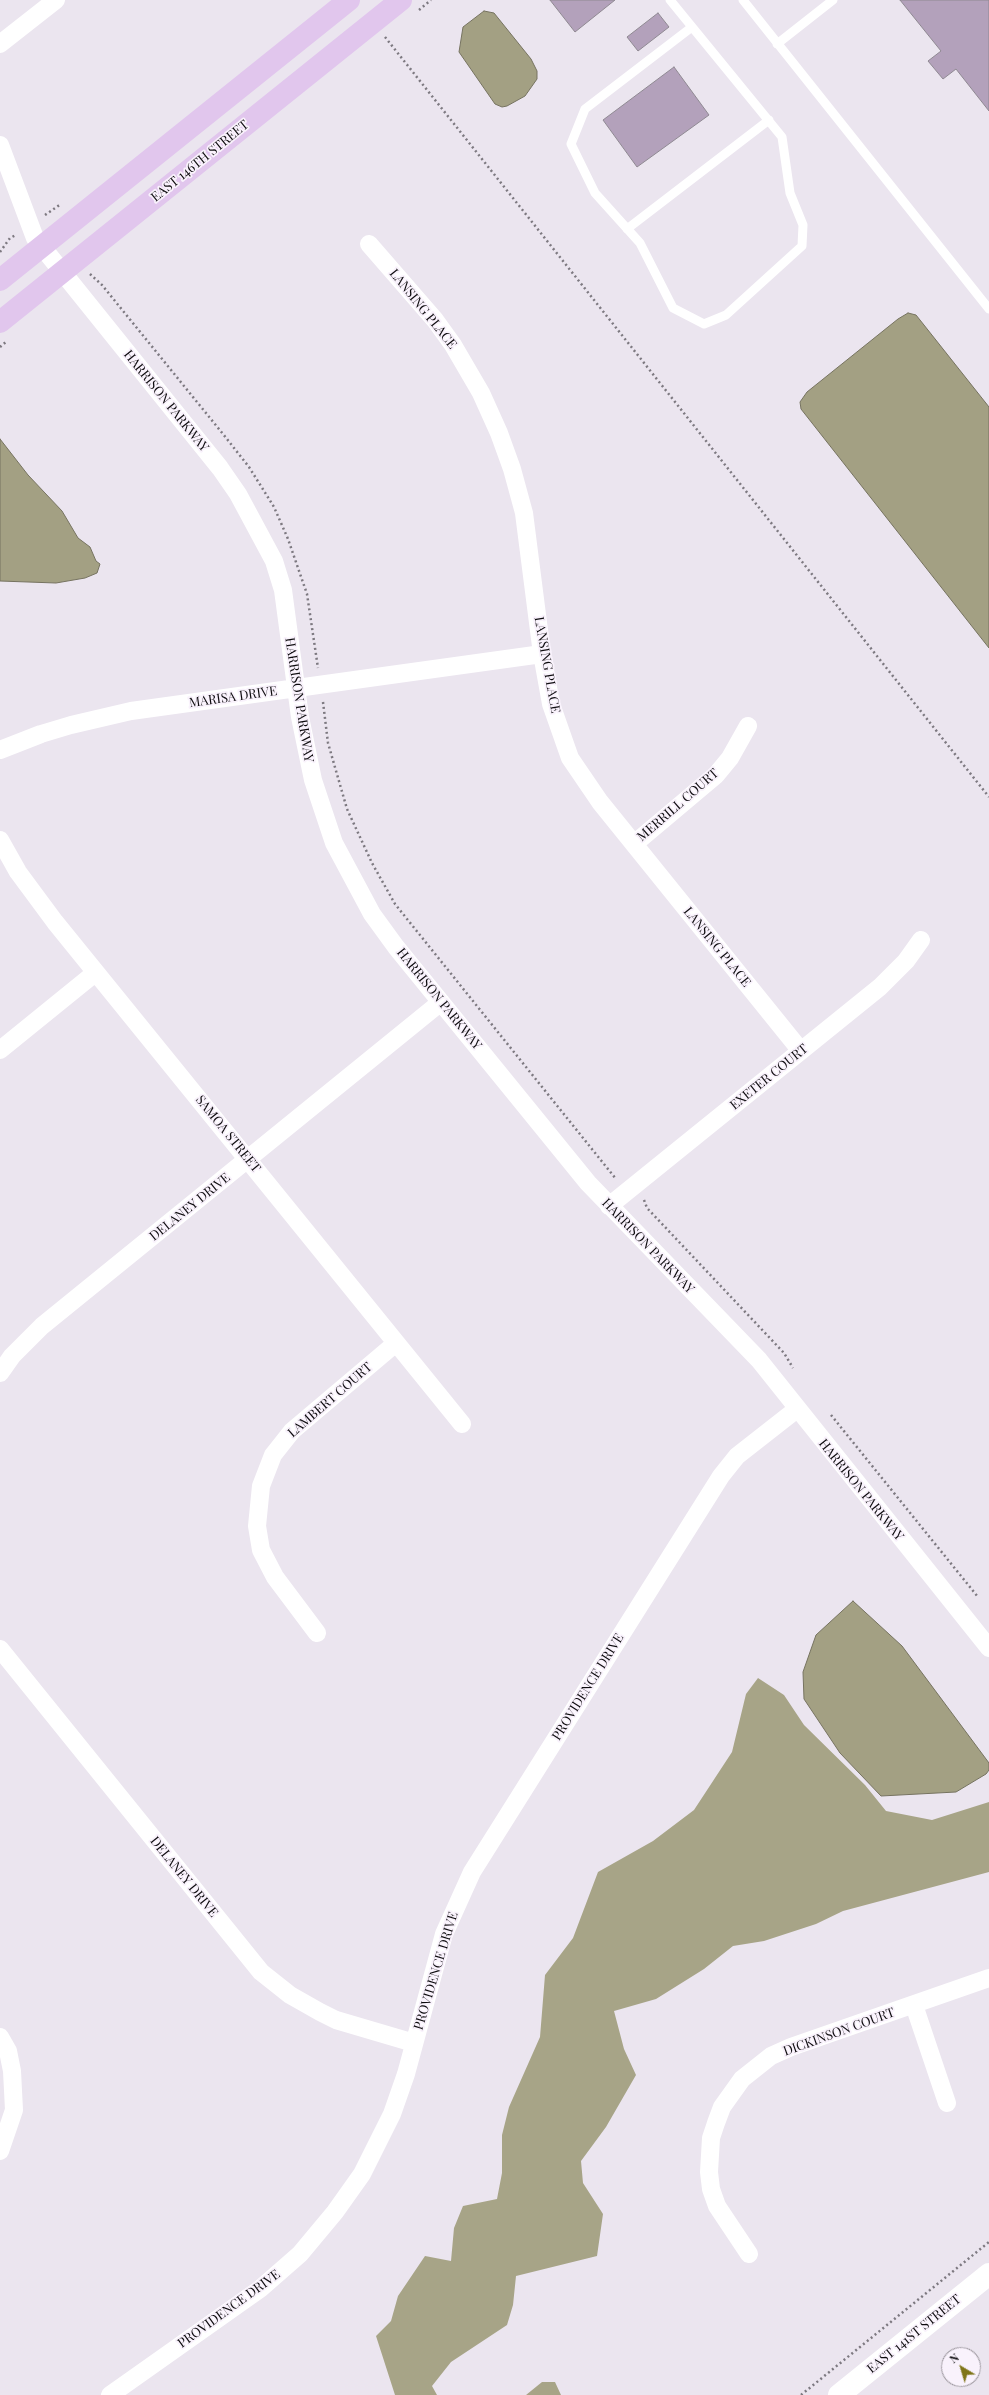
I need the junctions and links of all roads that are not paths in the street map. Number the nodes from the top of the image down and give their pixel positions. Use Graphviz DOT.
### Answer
graph roads {
  1 [pos="56,0"];
  2 [pos="349,0"];
  3 [pos="401,0"];
  4 [pos="670,0"];
  5 [pos="743,0"];
  6 [pos="833,0"];
  7 [pos="692,27"];
  8 [pos="0,44"];
  9 [pos="778,44"];
  10 [pos="769,120"];
  11 [pos="0,145"];
  12 [pos="627,229"];
  13 [pos="369,244"];
  14 [pos="52,260"];
  15 [pos="0,280"];
  16 [pos="989,309"];
  17 [pos="0,322"];
  18 [pos="542,654"];
  19 [pos="296,688"];
  20 [pos="748,726"];
  21 [pos="0,750"];
  22 [pos="0,840"];
  23 [pos="634,844"];
  24 [pos="921,940"];
  25 [pos="95,973"];
  26 [pos="441,1002"];
  27 [pos="0,1050"];
  28 [pos="801,1051"];
  29 [pos="249,1160"];
  30 [pos="609,1206"];
  31 [pos="396,1343"];
  32 [pos="0,1373"];
  33 [pos="797,1409"];
  34 [pos="462,1424"];
  35 [pos="317,1633"];
  36 [pos="989,1648"];
  37 [pos="0,1649"];
  38 [pos="989,1978"];
  39 [pos="914,2005"];
  40 [pos="0,2037"];
  41 [pos="414,2043"];
  42 [pos="947,2103"];
  43 [pos="0,2151"];
  44 [pos="749,2254"];
  45 [pos="989,2274"];
  46 [pos="110,2395"];
  47 [pos="839,2395"];
  1 -- 8 [label="street"];
  2 -- 14 [label="main road, EAST 146TH STREET"];
  3 -- 14 [label="main road, EAST 146TH STREET"];
  4 -- 7 [label="lane"];
  5 -- 9 [label="lane"];
  6 -- 9 [label="lane"];
  7 -- 10 [label="lane"];
  7 -- 12 [label="lane"];
  9 -- 16 [label="lane"];
  10 -- 12 [label="lane"];
  10 -- 12 [label="lane"];
  11 -- 14 [label="street, HARRISON PARKWAY"];
  13 -- 18 [label="street, LANSING PLACE"];
  14 -- 15 [label="main road, EAST 146TH STREET"];
  14 -- 17 [label="main road, EAST 146TH STREET"];
  14 -- 19 [label="street, HARRISON PARKWAY"];
  18 -- 19 [label="street, MARISA DRIVE"];
  18 -- 23 [label="street, LANSING PLACE"];
  19 -- 21 [label="street, MARISA DRIVE"];
  19 -- 26 [label="street, HARRISON PARKWAY"];
  20 -- 23 [label="street, MERRILL COURT"];
  22 -- 25 [label="street, SAMOA STREET"];
  23 -- 28 [label="street, LANSING PLACE"];
  24 -- 28 [label="street, EXETER COURT"];
  25 -- 27 [label="street"];
  25 -- 29 [label="street, SAMOA STREET"];
  26 -- 29 [label="street, DELANEY DRIVE"];
  26 -- 30 [label="street, HARRISON PARKWAY"];
  28 -- 30 [label="street, EXETER COURT"];
  29 -- 31 [label="street, SAMOA STREET"];
  29 -- 32 [label="street, DELANEY DRIVE"];
  30 -- 33 [label="street, HARRISON PARKWAY"];
  31 -- 34 [label="street, SAMOA STREET"];
  31 -- 35 [label="street, LAMBERT COURT"];
  33 -- 36 [label="street, HARRISON PARKWAY"];
  33 -- 41 [label="street, PROVIDENCE DRIVE"];
  37 -- 41 [label="street, DELANEY DRIVE"];
  38 -- 39 [label="street, DICKINSON COURT"];
  39 -- 42 [label="street"];
  39 -- 44 [label="street, DICKINSON COURT"];
  40 -- 43 [label="street"];
  41 -- 46 [label="street, PROVIDENCE DRIVE"];
  45 -- 47 [label="street, EAST 141ST STREET"];
}
